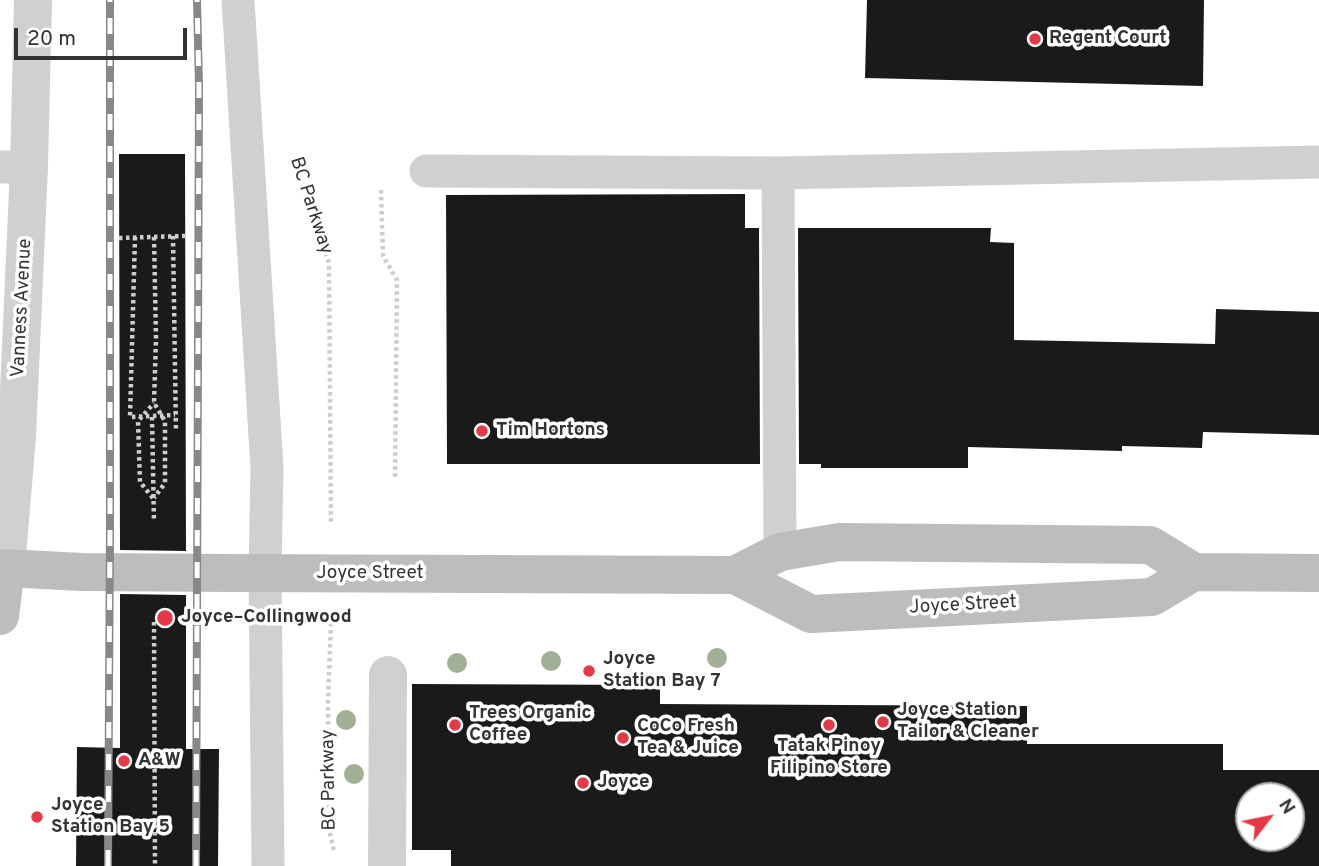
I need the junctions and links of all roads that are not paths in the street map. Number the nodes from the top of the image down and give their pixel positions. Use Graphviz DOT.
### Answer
graph roads {
  1 [pos="33,0"];
  2 [pos="237,0"];
  3 [pos="1319,162"];
  4 [pos="15,167"];
  5 [pos="426,171"];
  6 [pos="778,173"];
  7 [pos="780,552"];
  8 [pos="2,568"];
  9 [pos="1194,572"];
  10 [pos="265,573"];
  11 [pos="1319,573"];
  12 [pos="735,575"];
  13 [pos="0,616"];
  14 [pos="388,675"];
  15 [pos="268,866"];
  16 [pos="387,866"];
  1 -- 4 [label="street, Vanness Avenue"];
  2 -- 10 [label="lane"];
  3 -- 6 [label="lane"];
  4 -- 8 [label="street, Vanness Avenue"];
  5 -- 6 [label="lane"];
  6 -- 7 [label="lane"];
  7 -- 9 [label="main road, Joyce Street"];
  7 -- 12 [label="main road, Joyce Street"];
  8 -- 10 [label="main road, Joyce Street"];
  8 -- 13 [label="main road, Vanness Avenue"];
  9 -- 11 [label="main road"];
  9 -- 12 [label="main road, Joyce Street"];
  10 -- 12 [label="main road, Joyce Street"];
  10 -- 15 [label="lane"];
  14 -- 16 [label="street"];
}
